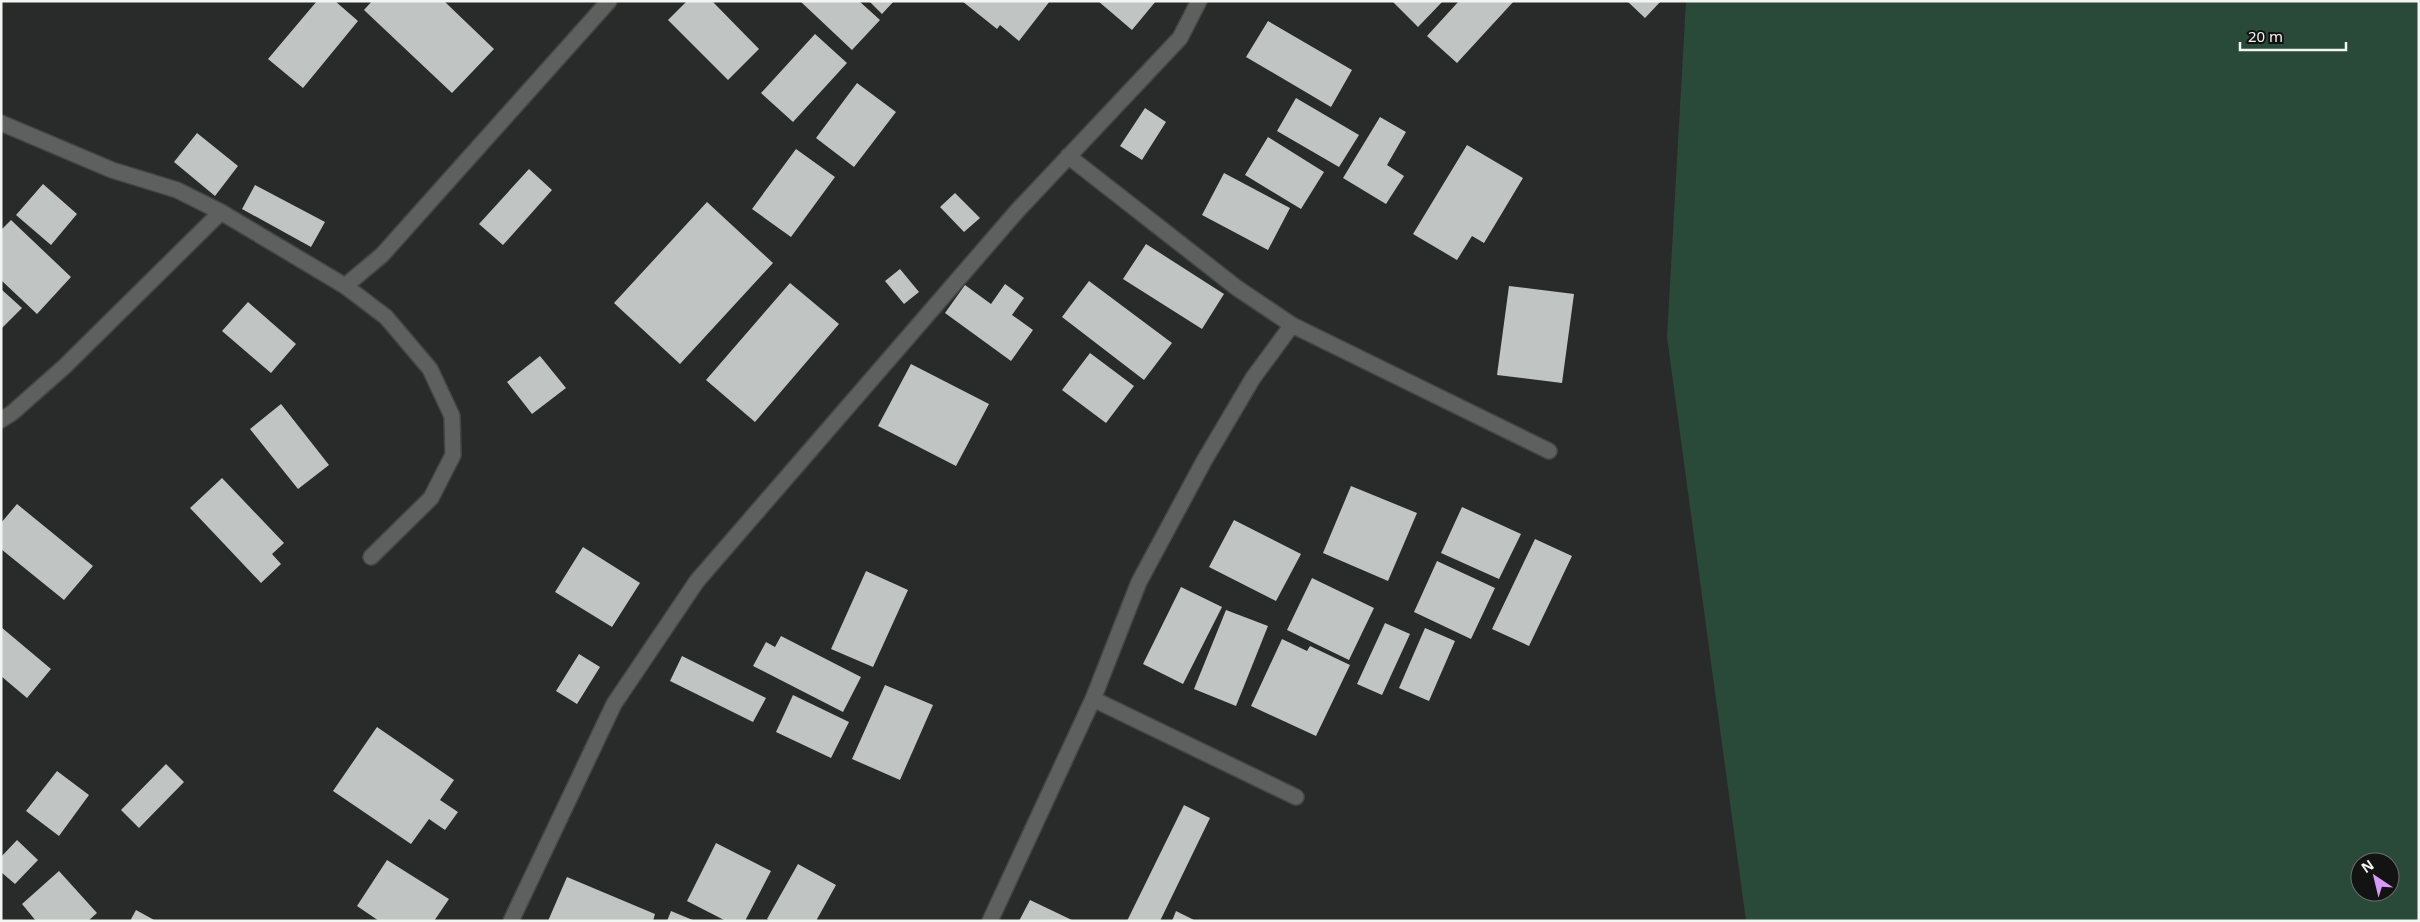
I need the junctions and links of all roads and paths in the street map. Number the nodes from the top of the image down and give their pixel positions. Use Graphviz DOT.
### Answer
graph roads {
  1 [pos="608,1"];
  2 [pos="1199,1"];
  3 [pos="1,123"];
  4 [pos="1068,156"];
  5 [pos="221,212"];
  6 [pos="345,286"];
  7 [pos="1292,325"];
  8 [pos="1,420"];
  9 [pos="1549,451"];
  10 [pos="371,557"];
  11 [pos="1093,700"];
  12 [pos="1296,797"];
  13 [pos="511,921"];
  14 [pos="990,921"];
  1 -- 6 [label="street"];
  2 -- 4 [label="street"];
  3 -- 5 [label="street"];
  4 -- 7 [label="street"];
  4 -- 13 [label="street"];
  5 -- 6 [label="street"];
  5 -- 8 [label="street"];
  6 -- 10 [label="street"];
  7 -- 9 [label="street"];
  7 -- 11 [label="street"];
  11 -- 12 [label="street"];
  11 -- 14 [label="street"];
}
